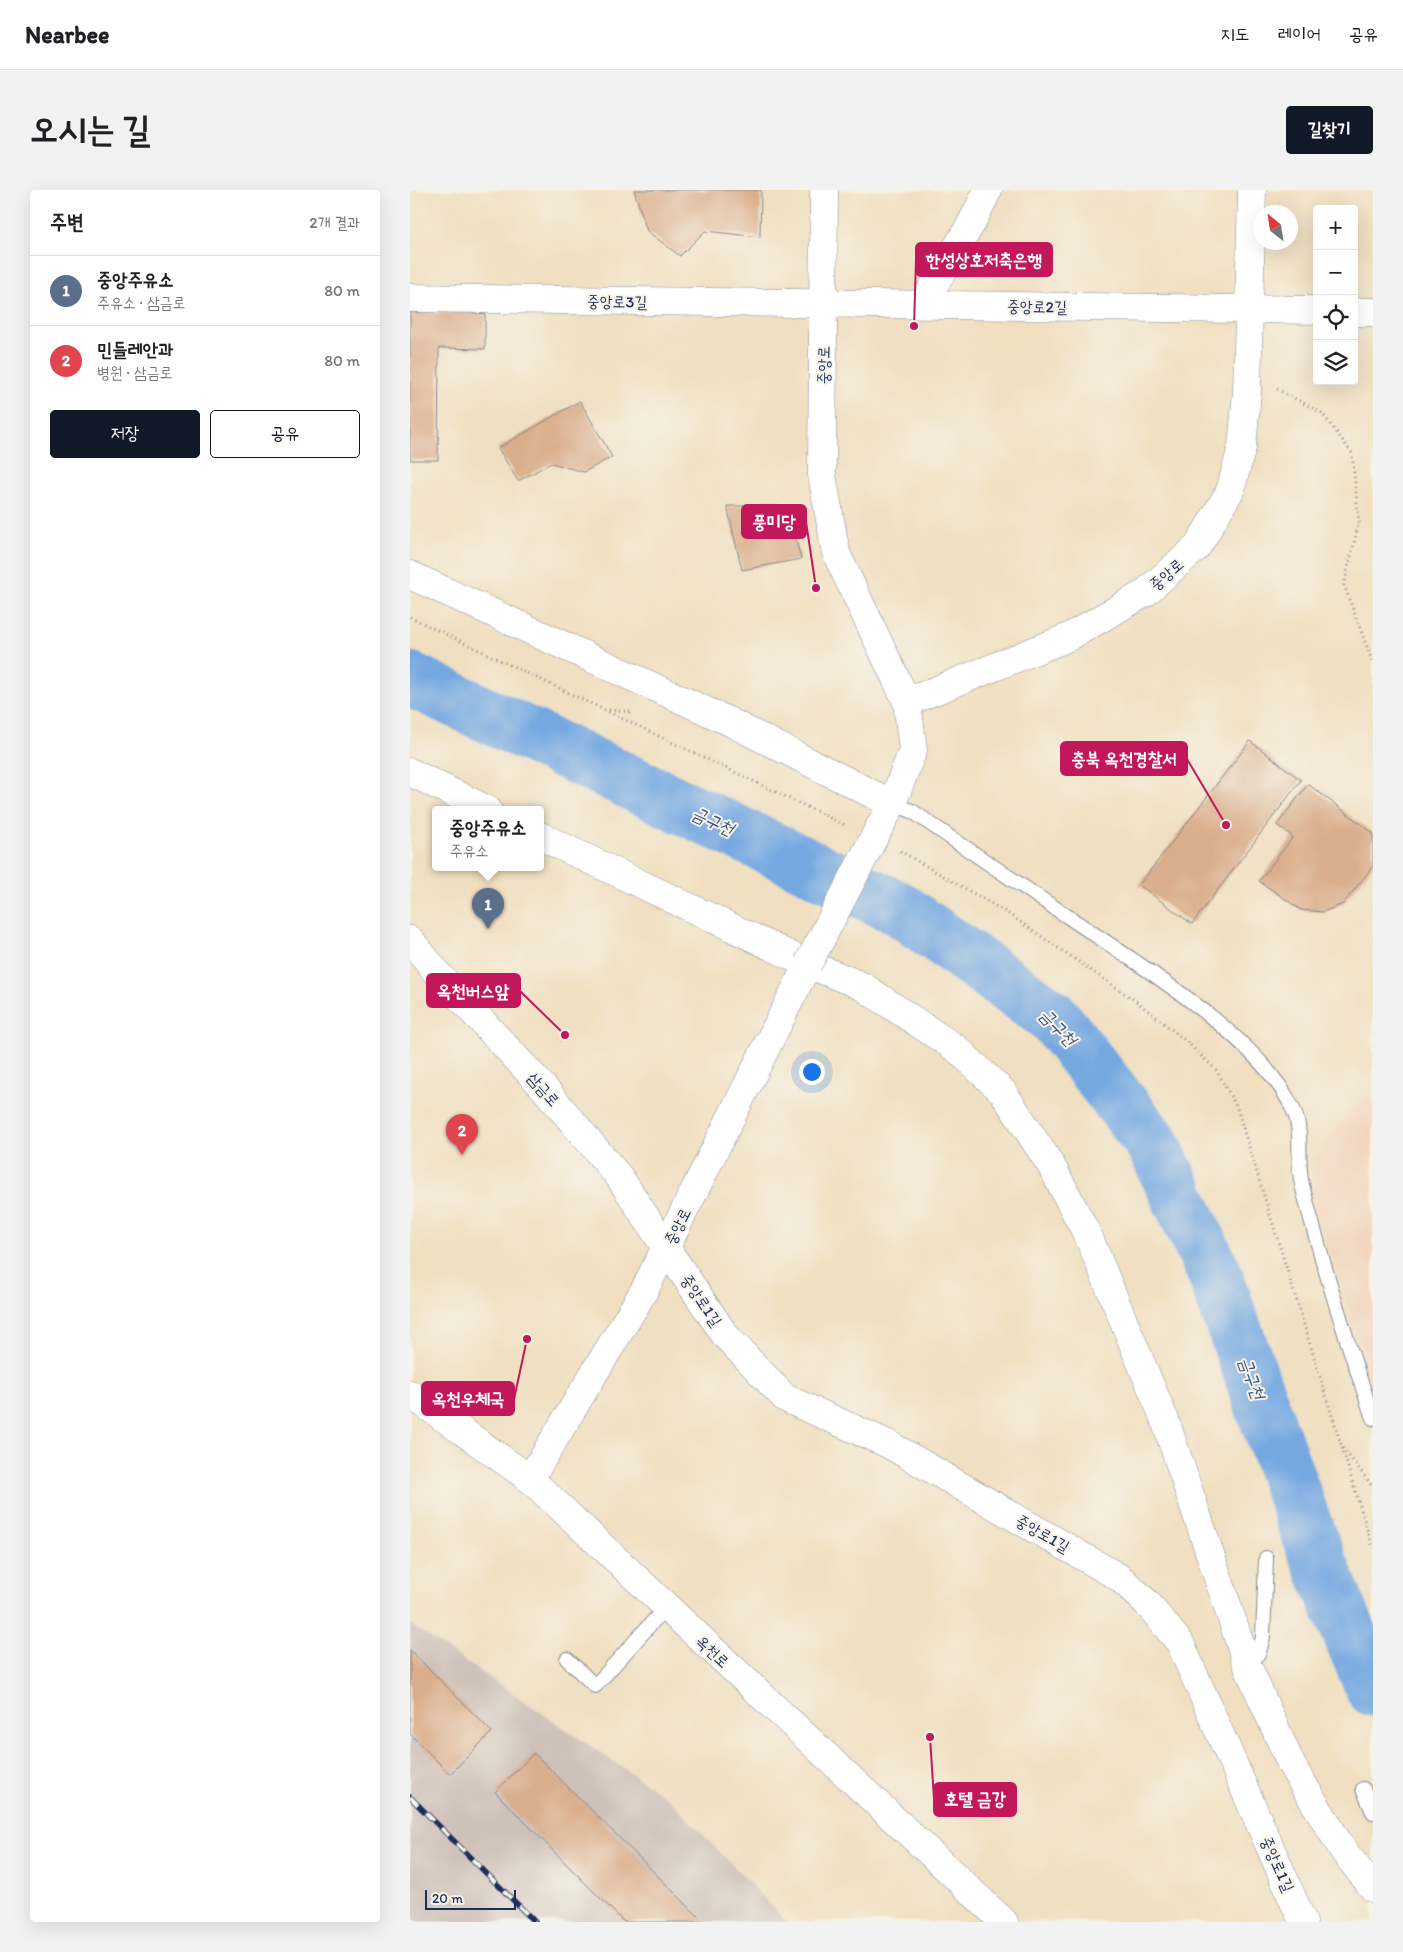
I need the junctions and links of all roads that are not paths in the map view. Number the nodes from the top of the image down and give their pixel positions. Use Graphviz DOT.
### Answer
graph roads {
  1 [pos="824,190"];
  2 [pos="988,190"];
  3 [pos="1252,190"];
  4 [pos="410,298"];
  5 [pos="823,304"];
  6 [pos="922,305"];
  7 [pos="1250,308"];
  8 [pos="1313,310"];
  9 [pos="1358,312"];
  10 [pos="1373,312"];
  11 [pos="410,574"];
  12 [pos="907,702"];
  13 [pos="410,772"];
  14 [pos="892,804"];
  15 [pos="480,806"];
  16 [pos="544,838"];
  17 [pos="411,942"];
  18 [pos="808,964"];
  19 [pos="666,1248"];
  20 [pos="410,1394"];
  21 [pos="1373,1418"];
  22 [pos="530,1479"];
  23 [pos="1266,1558"];
  24 [pos="666,1607"];
  25 [pos="567,1659"];
  26 [pos="1248,1667"];
  27 [pos="1362,1788"];
  28 [pos="1373,1812"];
  29 [pos="1373,1888"];
  30 [pos="1004,1922"];
  31 [pos="1303,1922"];
  1 -- 5 [label="street, 중앙로"];
  2 -- 6 [label="street"];
  3 -- 7 [label="street"];
  4 -- 5 [label="street, 중앙로3길"];
  5 -- 6 [label="street, 중앙로2길"];
  5 -- 12 [label="street, 중앙로"];
  6 -- 7 [label="street, 중앙로2길"];
  7 -- 8 [label="street, 중앙로2길"];
  7 -- 12 [label="street, 중앙로"];
  9 -- 10 [label="street"];
  11 -- 14 [label="street"];
  12 -- 14 [label="street, 중앙로"];
  13 -- 15 [label="street"];
  14 -- 18 [label="street, 중앙로, bridge"];
  14 -- 21 [label="lane"];
  16 -- 18 [label="street"];
  17 -- 19 [label="street, 삼금로"];
  18 -- 19 [label="street, 중앙로"];
  18 -- 26 [label="street"];
  19 -- 22 [label="street, 중앙로"];
  19 -- 31 [label="street, 중앙로1길"];
  20 -- 22 [label="street, 옥천로"];
  22 -- 24 [label="street, 옥천로"];
  23 -- 26 [label="lane"];
  24 -- 25 [label="lane"];
  24 -- 30 [label="street, 옥천로"];
  26 -- 29 [label="street"];
  27 -- 28 [label="lane"];
}
